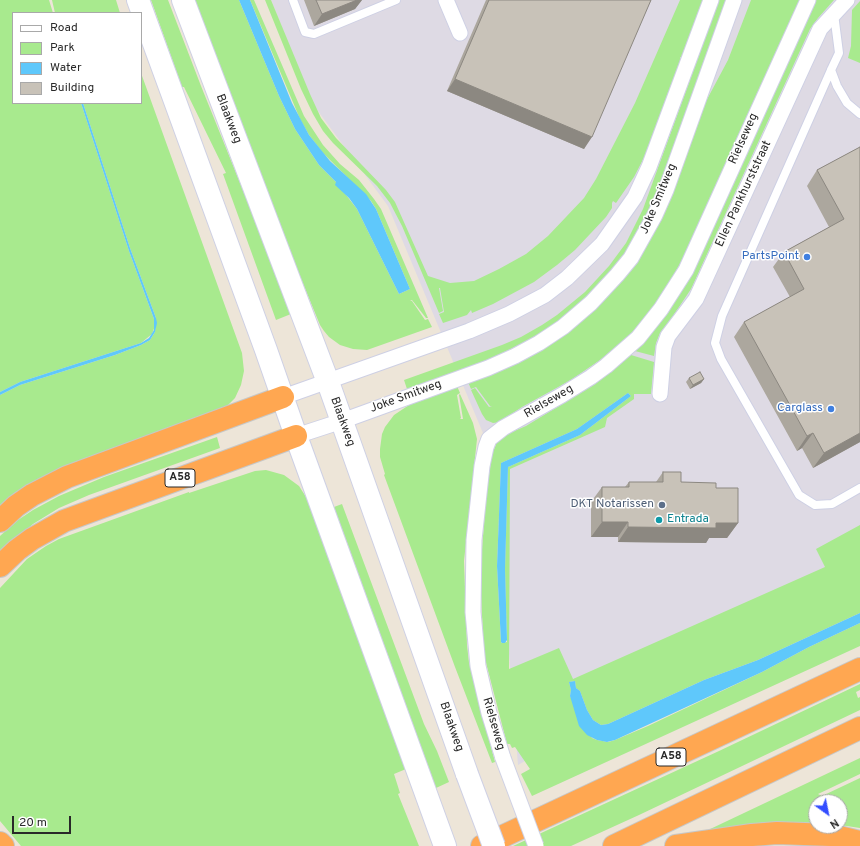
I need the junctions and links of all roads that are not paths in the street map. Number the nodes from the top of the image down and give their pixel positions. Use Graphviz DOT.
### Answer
graph roads {
  1 [pos="138,0"];
  2 [pos="183,0"];
  3 [pos="293,0"];
  4 [pos="396,0"];
  5 [pos="446,0"];
  6 [pos="711,0"];
  7 [pos="734,0"];
  8 [pos="808,0"];
  9 [pos="847,0"];
  10 [pos="833,14"];
  11 [pos="460,33"];
  12 [pos="831,70"];
  13 [pos="860,114"];
  14 [pos="328,382"];
  15 [pos="660,394"];
  16 [pos="283,397"];
  17 [pos="342,421"];
  18 [pos="296,436"];
  19 [pos="860,488"];
  20 [pos="0,521"];
  21 [pos="0,566"];
  22 [pos="860,669"];
  23 [pos="860,728"];
  24 [pos="860,842"];
  25 [pos="0,843"];
  26 [pos="3,846"];
  27 [pos="445,846"];
  28 [pos="482,846"];
  29 [pos="494,846"];
  30 [pos="536,846"];
  31 [pos="614,846"];
  32 [pos="676,846"];
  1 -- 16 [label="main road"];
  2 -- 14 [label="main road, Blaakweg"];
  3 -- 4 [label="lane"];
  5 -- 11 [label="street"];
  6 -- 14 [label="street, Joke Smitweg"];
  7 -- 17 [label="street, Joke Smitweg"];
  8 -- 30 [label="street, Rielseweg, bridge"];
  9 -- 10 [label="street, Ellen Pankhurststraat"];
  10 -- 12 [label="lane"];
  10 -- 15 [label="street, Ellen Pankhurststraat"];
  12 -- 13 [label="lane"];
  12 -- 19 [label="lane"];
  14 -- 16 [label="street, Joke Smitweg"];
  14 -- 17 [label="main road, Blaakweg"];
  16 -- 18 [label="main road"];
  16 -- 20 [label="highway"];
  17 -- 18 [label="street, Joke Smitweg"];
  17 -- 29 [label="main road, Blaakweg, bridge"];
  18 -- 21 [label="highway, A58"];
  18 -- 27 [label="main road"];
  22 -- 28 [label="highway, A58"];
  23 -- 31 [label="highway"];
  24 -- 32 [label="highway"];
  25 -- 26 [label="highway"];
}
